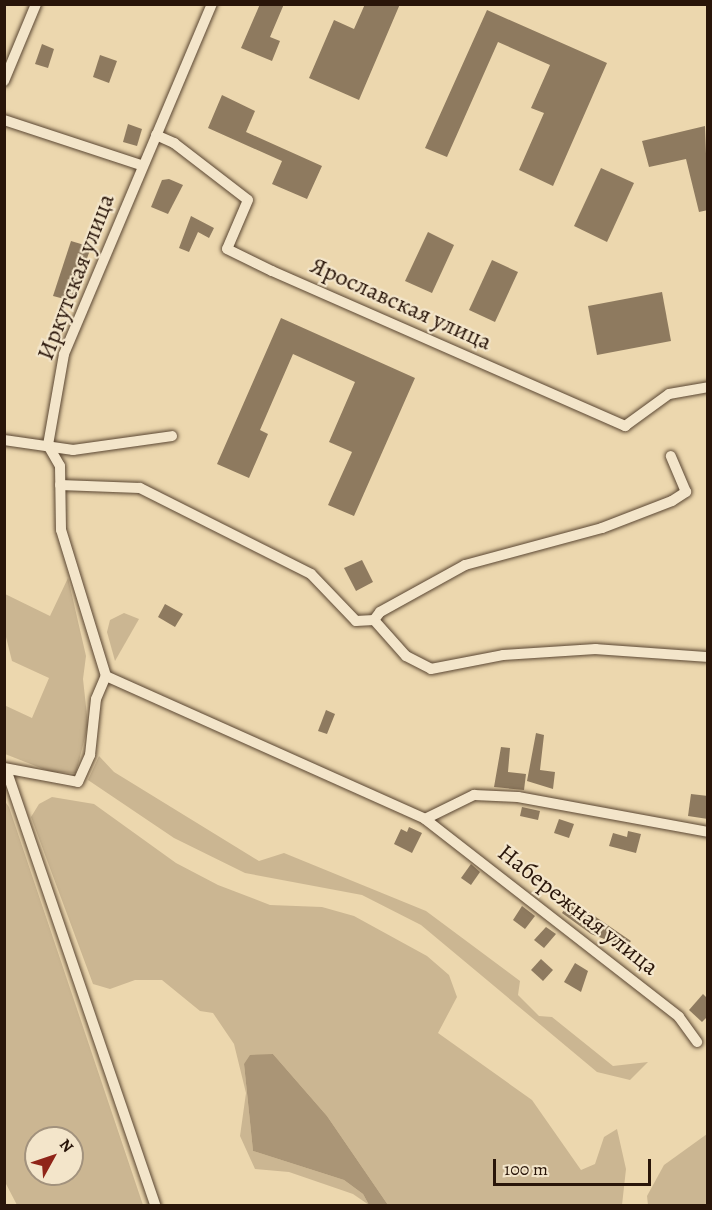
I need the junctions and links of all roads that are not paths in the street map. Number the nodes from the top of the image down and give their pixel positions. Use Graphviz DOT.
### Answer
graph roads {
  1 [pos="36,4"];
  2 [pos="212,4"];
  3 [pos="4,81"];
  4 [pos="4,120"];
  5 [pos="156,135"];
  6 [pos="141,165"];
  7 [pos="708,387"];
  8 [pos="172,436"];
  9 [pos="4,440"];
  10 [pos="48,445"];
  11 [pos="671,456"];
  12 [pos="60,485"];
  13 [pos="374,620"];
  14 [pos="708,657"];
  15 [pos="106,676"];
  16 [pos="5,769"];
  17 [pos="425,819"];
  18 [pos="708,832"];
  19 [pos="697,1042"];
  20 [pos="156,1206"];
  1 -- 3 [label="street"];
  2 -- 5 [label="street, Иркутская улица"];
  4 -- 6 [label="street"];
  5 -- 6 [label="street, Иркутская улица"];
  5 -- 7 [label="street, Ярославская улица"];
  6 -- 10 [label="street, Иркутская улица"];
  8 -- 10 [label="street"];
  9 -- 10 [label="street"];
  10 -- 12 [label="street"];
  11 -- 13 [label="street"];
  12 -- 13 [label="street"];
  12 -- 15 [label="street"];
  13 -- 14 [label="street"];
  15 -- 16 [label="street"];
  15 -- 17 [label="street, Набережная улица"];
  16 -- 20 [label="street"];
  17 -- 18 [label="street"];
  17 -- 19 [label="street, Набережная улица"];
}
